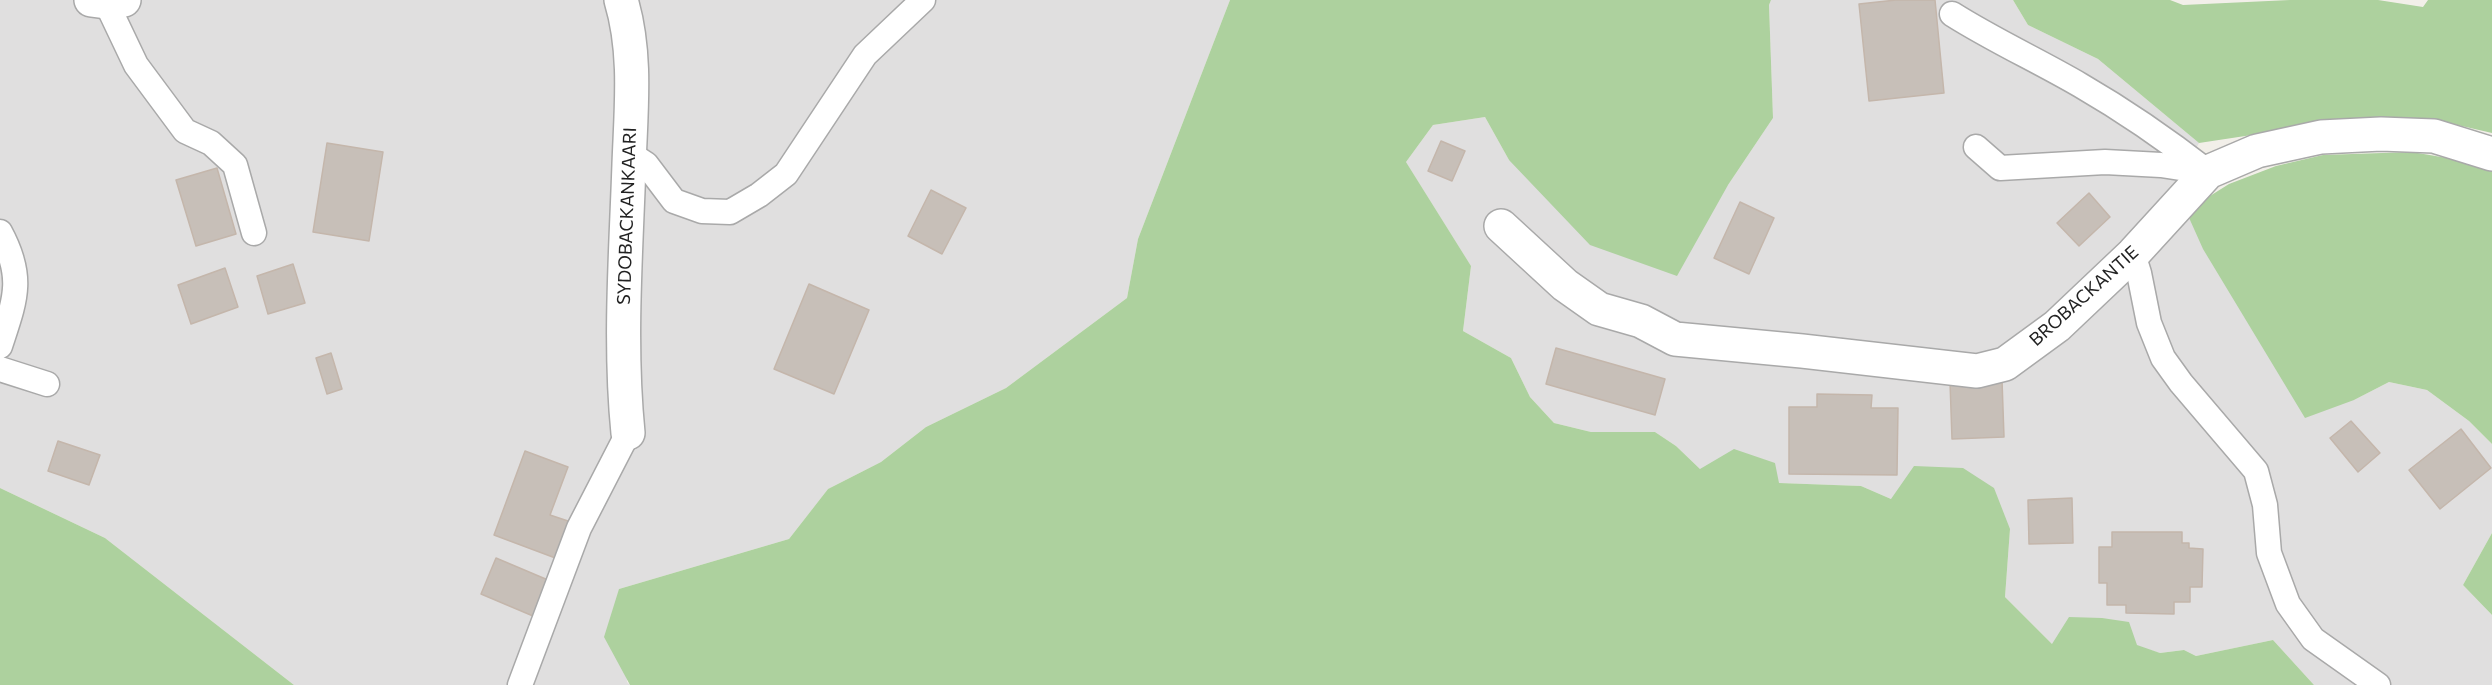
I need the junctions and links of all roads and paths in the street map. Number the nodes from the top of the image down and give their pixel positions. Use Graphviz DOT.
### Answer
graph roads {
  1 [pos="621,0"];
  2 [pos="923,0"];
  3 [pos="107,1"];
  4 [pos="1952,14"];
  5 [pos="1976,147"];
  6 [pos="629,153"];
  7 [pos="2492,154"];
  8 [pos="2208,172"];
  9 [pos="1501,226"];
  10 [pos="0,232"];
  11 [pos="254,233"];
  12 [pos="2133,254"];
  13 [pos="0,346"];
  14 [pos="0,369"];
  15 [pos="47,384"];
  16 [pos="628,433"];
  17 [pos="520,685"];
  18 [pos="2378,685"];
  1 -- 6 [label="street, SYDOBACKANKAARI"];
  2 -- 6 [label="lane"];
  3 -- 11 [label="lane"];
  4 -- 8 [label="lane"];
  5 -- 8 [label="lane"];
  6 -- 16 [label="street, SYDOBACKANKAARI"];
  7 -- 8 [label="street, BROBACKANTIE"];
  8 -- 12 [label="street, BROBACKANTIE"];
  9 -- 12 [label="street, BROBACKANTIE"];
  10 -- 13 [label="lane"];
  12 -- 18 [label="lane"];
  14 -- 15 [label="lane"];
  16 -- 17 [label="lane"];
}
